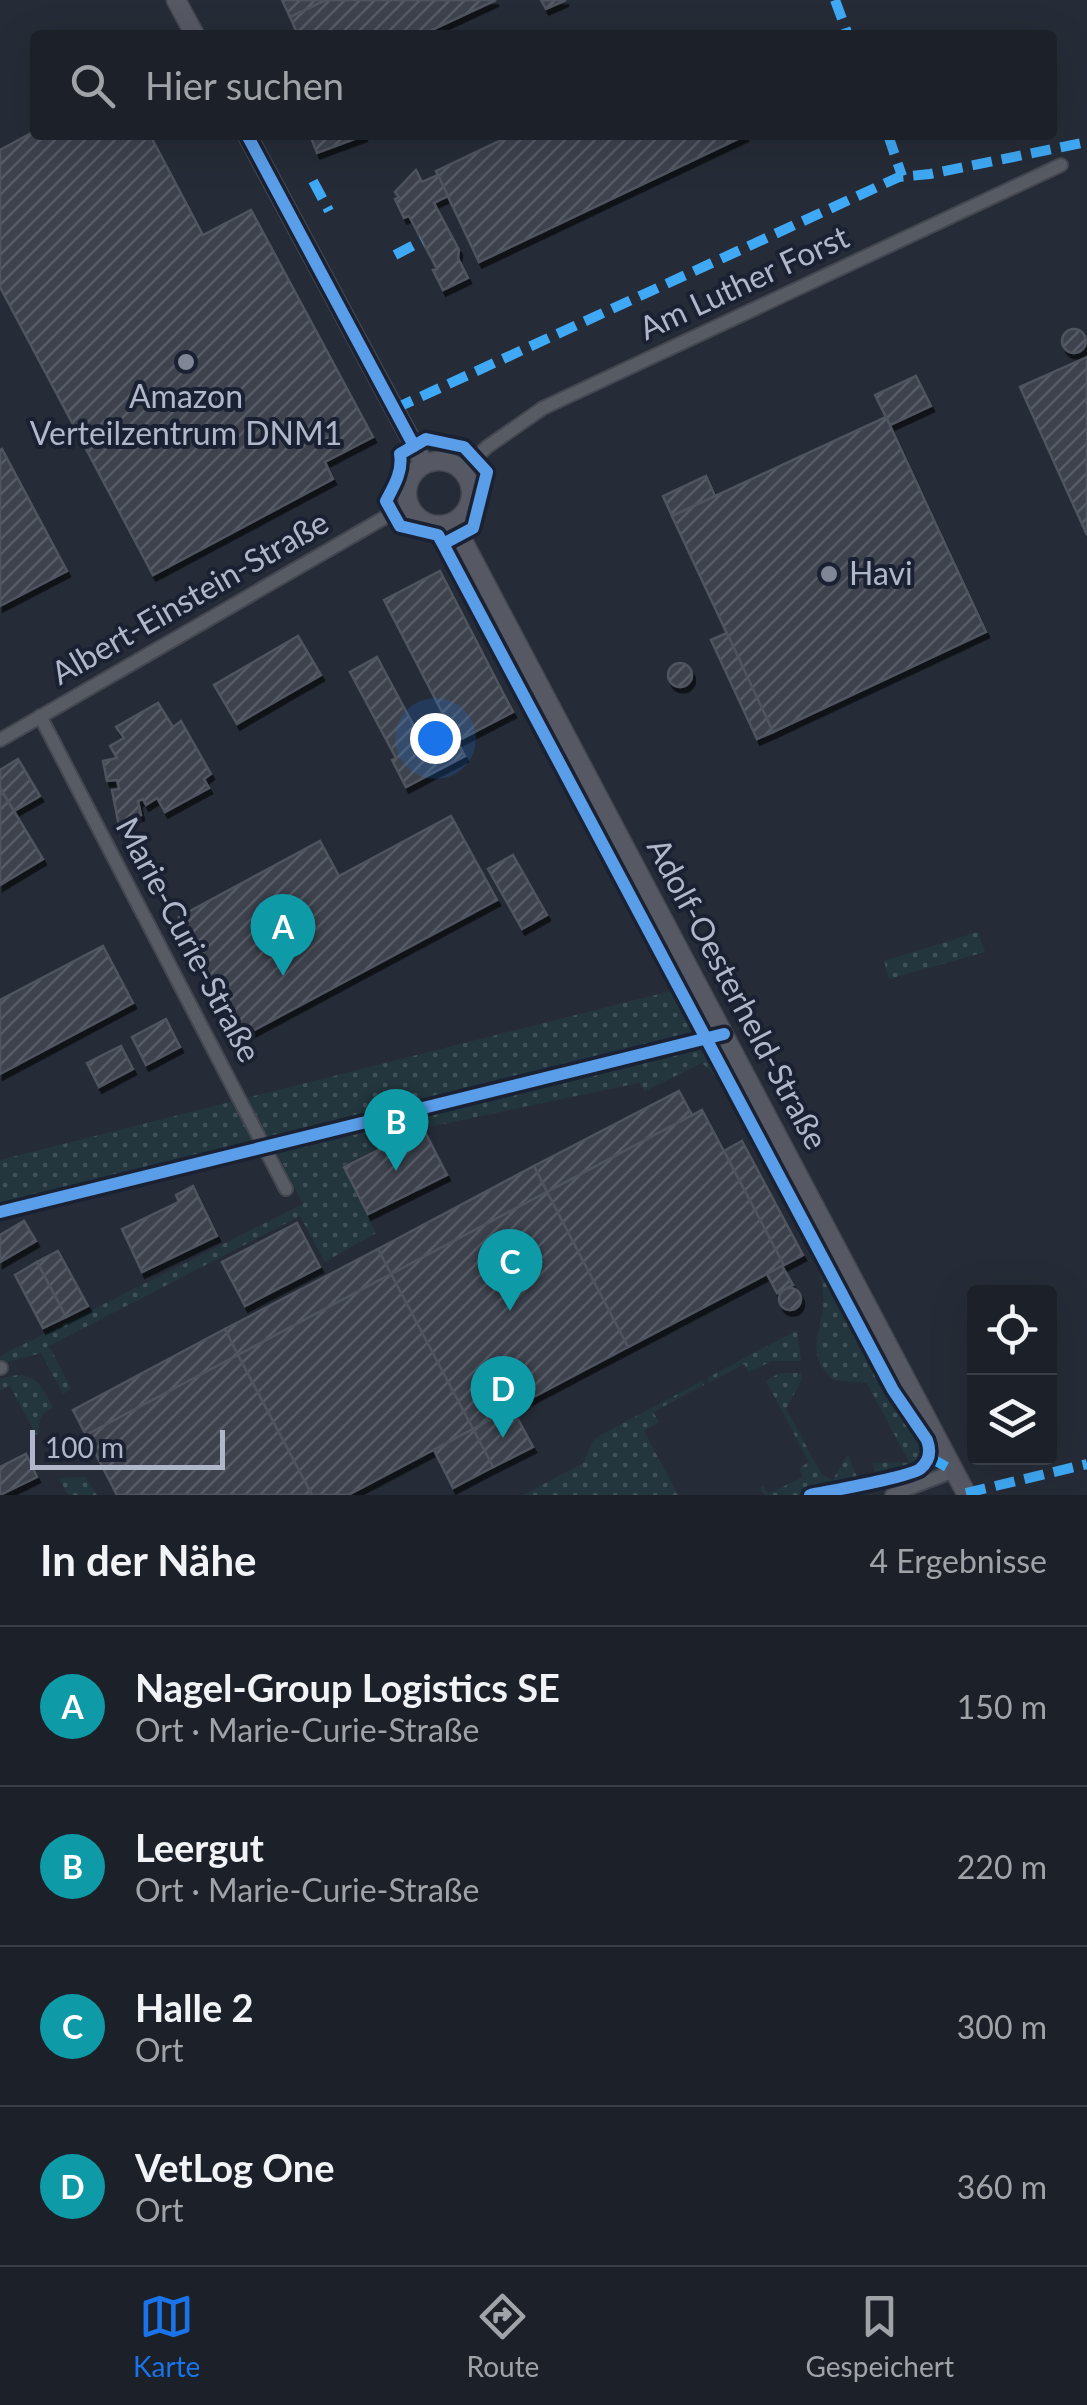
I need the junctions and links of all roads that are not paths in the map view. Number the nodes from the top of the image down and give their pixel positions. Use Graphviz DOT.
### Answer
graph roads {
  1 [pos="176,0"];
  2 [pos="191,30"];
  3 [pos="250,140"];
  4 [pos="1061,164"];
  5 [pos="424,464"];
  6 [pos="462,470"];
  7 [pos="408,504"];
  8 [pos="453,522"];
  9 [pos="40,716"];
  10 [pos="0,740"];
  11 [pos="286,1189"];
  12 [pos="954,1471"];
  13 [pos="892,1495"];
  14 [pos="967,1495"];
  1 -- 2 [label="street"];
  3 -- 5 [label="street"];
  4 -- 6 [label="street, Am Luther Forst"];
  5 -- 6 [label="street"];
  5 -- 7 [label="street"];
  6 -- 8 [label="street"];
  7 -- 8 [label="street"];
  7 -- 9 [label="street, Albert-Einstein-Straße"];
  8 -- 12 [label="street, Adolf-Oesterheld-Straße"];
  9 -- 10 [label="street, Albert-Einstein-Straße"];
  9 -- 11 [label="street, Marie-Curie-Straße"];
  12 -- 13 [label="street"];
  12 -- 14 [label="street, Adolf-Oesterheld-Straße"];
}
